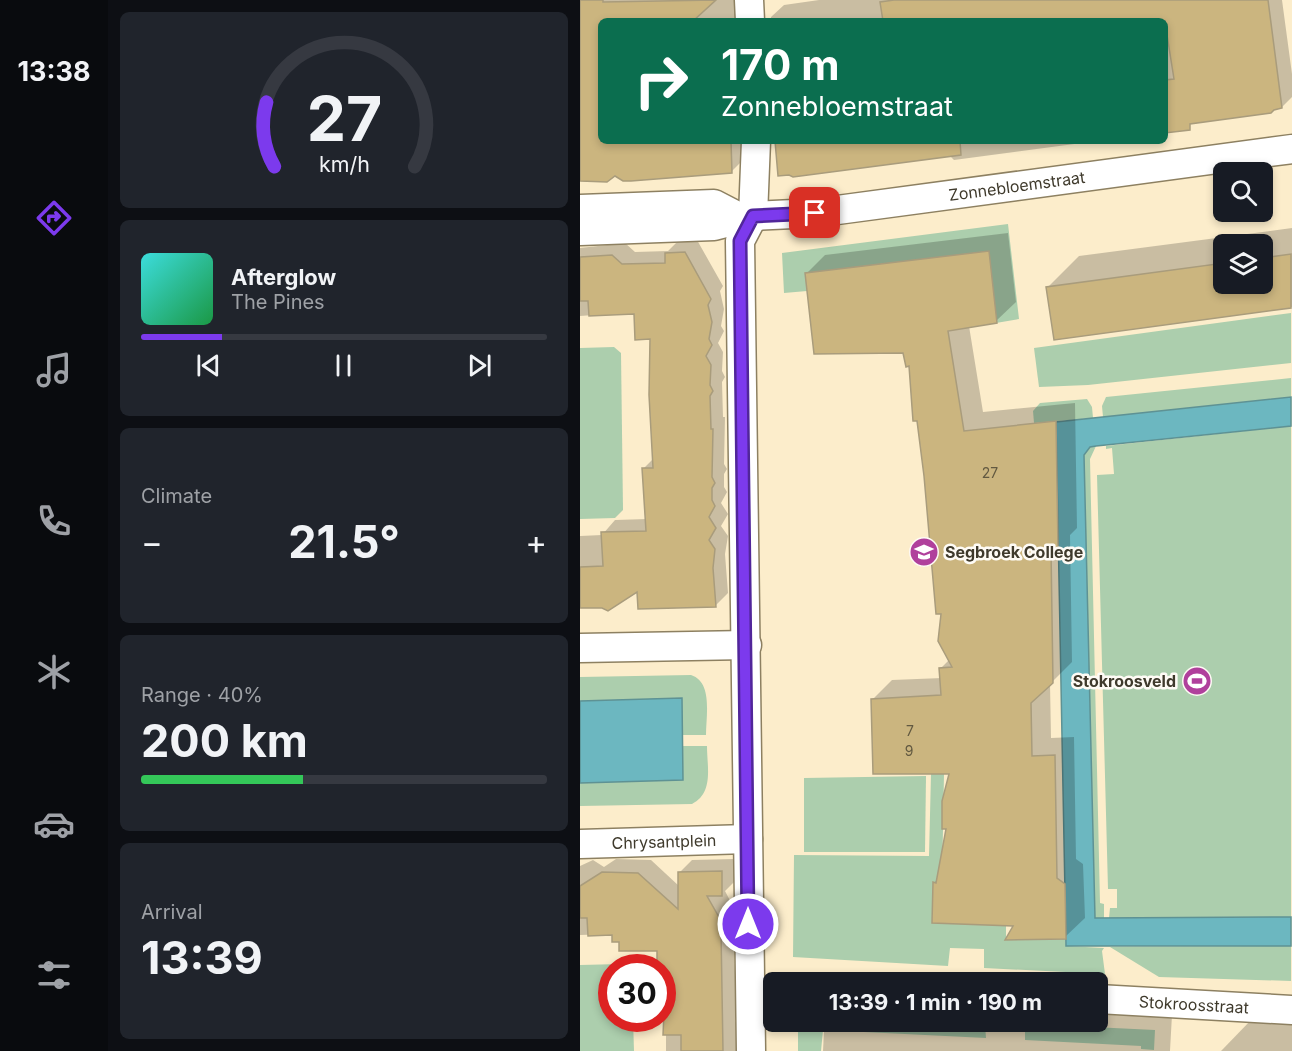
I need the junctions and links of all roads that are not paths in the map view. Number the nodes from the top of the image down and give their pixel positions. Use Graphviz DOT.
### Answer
graph roads {
  1 [pos="749,0"];
  2 [pos="750,18"];
  3 [pos="756,144"];
  4 [pos="1291,148"];
  5 [pos="580,209"];
  6 [pos="747,217"];
  7 [pos="580,231"];
  8 [pos="747,645"];
  9 [pos="580,648"];
  10 [pos="748,839"];
  11 [pos="580,844"];
  12 [pos="761,989"];
  13 [pos="1108,1000"];
  14 [pos="1291,1010"];
  15 [pos="751,1051"];
  1 -- 2 [label="street"];
  3 -- 6 [label="street"];
  4 -- 6 [label="street, Zonnebloemstraat"];
  5 -- 6 [label="street"];
  6 -- 7 [label="street, Zonnebloemstraat"];
  6 -- 8 [label="street"];
  8 -- 9 [label="street"];
  8 -- 10 [label="street"];
  10 -- 11 [label="street, Chrysantplein"];
  10 -- 12 [label="street"];
  12 -- 15 [label="street"];
  13 -- 14 [label="street, Stokroosstraat"];
}
